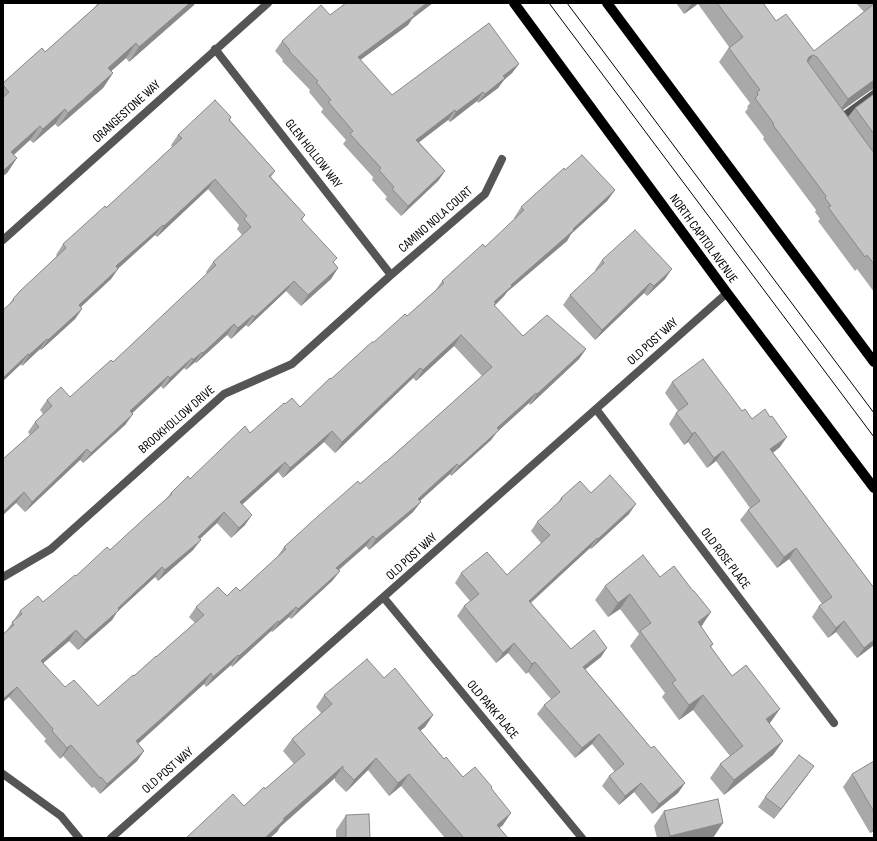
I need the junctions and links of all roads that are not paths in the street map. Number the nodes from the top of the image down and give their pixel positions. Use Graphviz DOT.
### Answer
graph roads {
  1 [pos="268,3"];
  2 [pos="514,3"];
  3 [pos="607,3"];
  4 [pos="215,49"];
  5 [pos="874,94"];
  6 [pos="837,122"];
  7 [pos="502,158"];
  8 [pos="3,240"];
  9 [pos="391,275"];
  10 [pos="727,293"];
  11 [pos="874,362"];
  12 [pos="596,409"];
  13 [pos="874,488"];
  14 [pos="3,577"];
  15 [pos="384,598"];
  16 [pos="834,723"];
  17 [pos="3,774"];
  18 [pos="78,838"];
  19 [pos="111,838"];
  20 [pos="582,838"];
  1 -- 4 [label="street, ORANGESTONE WAY"];
  2 -- 10 [label="main road, NORTH CAPITOL AVENUE"];
  3 -- 11 [label="main road"];
  4 -- 8 [label="street, ORANGESTONE WAY"];
  4 -- 9 [label="street, GLEN HOLLOW WAY"];
  5 -- 6 [label="street"];
  7 -- 9 [label="street, CAMINO NOLA COURT"];
  9 -- 14 [label="street, BROOKHOLLOW DRIVE"];
  10 -- 12 [label="street, OLD POST WAY"];
  10 -- 13 [label="main road, NORTH CAPITOL AVENUE"];
  12 -- 15 [label="street, OLD POST WAY"];
  12 -- 16 [label="street, OLD ROSE PLACE"];
  15 -- 19 [label="street, OLD POST WAY"];
  15 -- 20 [label="street, OLD PARK PLACE"];
  17 -- 18 [label="street"];
}
